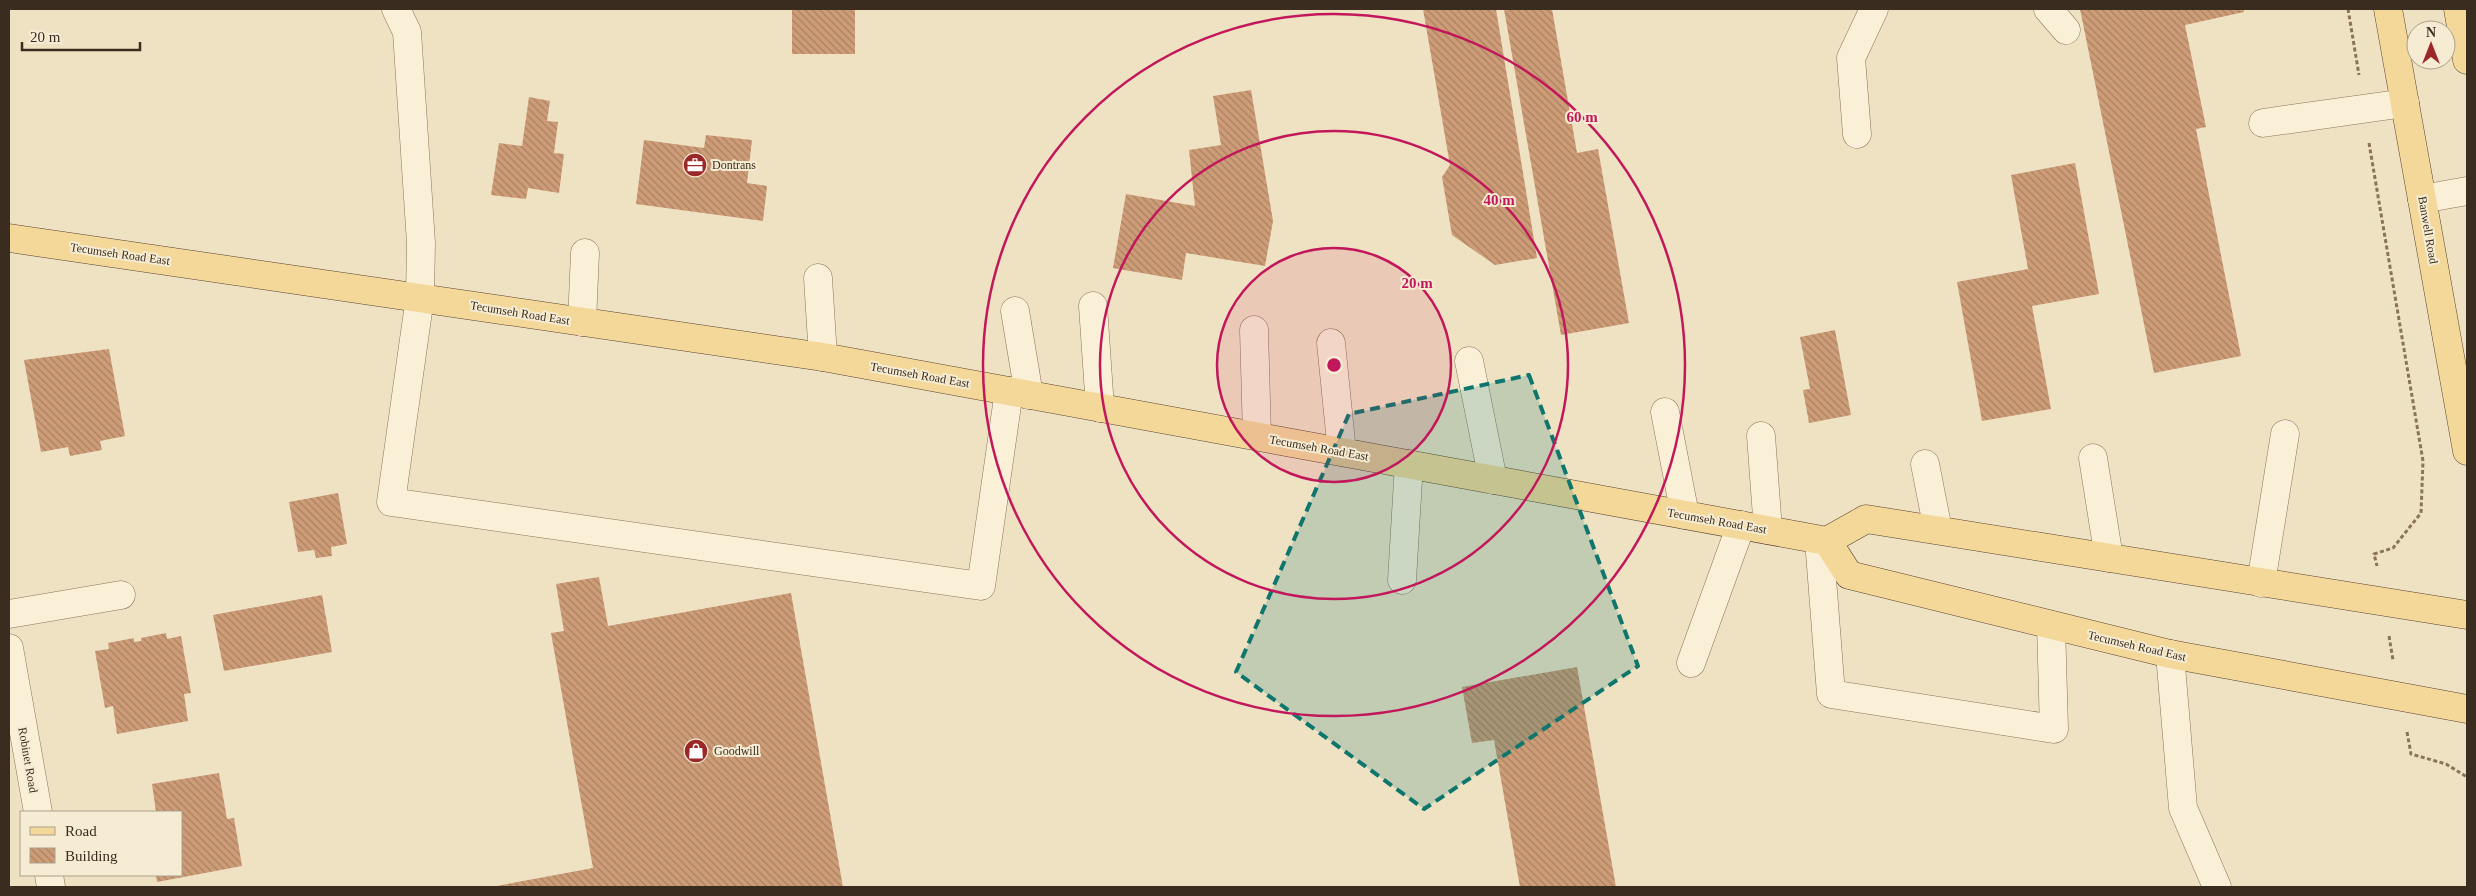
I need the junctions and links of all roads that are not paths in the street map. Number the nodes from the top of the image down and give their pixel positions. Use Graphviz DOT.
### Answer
graph roads {
  1 [pos="1874,9"];
  2 [pos="2048,9"];
  3 [pos="2388,9"];
  4 [pos="2458,9"];
  5 [pos="407,16"];
  6 [pos="2066,30"];
  7 [pos="2467,60"];
  8 [pos="2405,103"];
  9 [pos="2263,123"];
  10 [pos="1857,134"];
  11 [pos="2467,191"];
  12 [pos="2422,199"];
  13 [pos="9,238"];
  14 [pos="585,252"];
  15 [pos="818,278"];
  16 [pos="420,297"];
  17 [pos="1093,306"];
  18 [pos="1015,311"];
  19 [pos="582,322"];
  20 [pos="1254,330"];
  21 [pos="1331,343"];
  22 [pos="823,357"];
  23 [pos="1469,361"];
  24 [pos="1019,393"];
  25 [pos="1100,408"];
  26 [pos="1666,412"];
  27 [pos="2285,434"];
  28 [pos="1257,436"];
  29 [pos="1761,436"];
  30 [pos="2467,451"];
  31 [pos="1342,452"];
  32 [pos="2093,458"];
  33 [pos="1409,464"];
  34 [pos="1925,464"];
  35 [pos="1493,480"];
  36 [pos="1685,515"];
  37 [pos="1741,525"];
  38 [pos="1768,530"];
  39 [pos="1938,530"];
  40 [pos="1823,540"];
  41 [pos="2109,558"];
  42 [pos="1402,580"];
  43 [pos="2261,583"];
  44 [pos="121,595"];
  45 [pos="9,614"];
  46 [pos="2467,615"];
  47 [pos="2050,625"];
  48 [pos="9,648"];
  49 [pos="2170,654"];
  50 [pos="1690,663"];
  51 [pos="2467,710"];
  52 [pos="38,811"];
  53 [pos="2217,887"];
  1 -- 10 [label="street"];
  2 -- 6 [label="street"];
  3 -- 8 [label="main road, Banwell Road"];
  4 -- 7 [label="main road"];
  5 -- 16 [label="street"];
  8 -- 9 [label="street"];
  8 -- 12 [label="main road, Banwell Road"];
  11 -- 12 [label="street"];
  12 -- 30 [label="main road, Banwell Road"];
  13 -- 16 [label="main road, Tecumseh Road East"];
  14 -- 19 [label="street"];
  15 -- 22 [label="street"];
  16 -- 19 [label="main road, Tecumseh Road East"];
  16 -- 24 [label="street"];
  17 -- 25 [label="street"];
  18 -- 24 [label="street"];
  19 -- 22 [label="main road, Tecumseh Road East"];
  20 -- 28 [label="street"];
  21 -- 31 [label="street"];
  22 -- 24 [label="main road, Tecumseh Road East"];
  23 -- 35 [label="street"];
  24 -- 25 [label="main road, Tecumseh Road East"];
  25 -- 28 [label="main road, Tecumseh Road East"];
  26 -- 36 [label="street"];
  27 -- 43 [label="street"];
  28 -- 31 [label="main road, Tecumseh Road East"];
  29 -- 38 [label="street"];
  31 -- 33 [label="main road, Tecumseh Road East"];
  32 -- 41 [label="street"];
  33 -- 35 [label="main road, Tecumseh Road East"];
  33 -- 42 [label="street"];
  34 -- 39 [label="street"];
  35 -- 36 [label="main road, Tecumseh Road East"];
  36 -- 37 [label="main road, Tecumseh Road East"];
  37 -- 38 [label="main road, Tecumseh Road East"];
  37 -- 50 [label="street"];
  38 -- 40 [label="main road, Tecumseh Road East"];
  39 -- 40 [label="main road"];
  39 -- 41 [label="main road"];
  40 -- 47 [label="main road, Tecumseh Road East"];
  40 -- 47 [label="street"];
  41 -- 43 [label="main road"];
  43 -- 46 [label="main road"];
  44 -- 45 [label="street"];
  47 -- 49 [label="main road, Tecumseh Road East"];
  48 -- 52 [label="street, Robinet Road"];
  49 -- 51 [label="main road, Tecumseh Road East"];
  49 -- 53 [label="street"];
}
